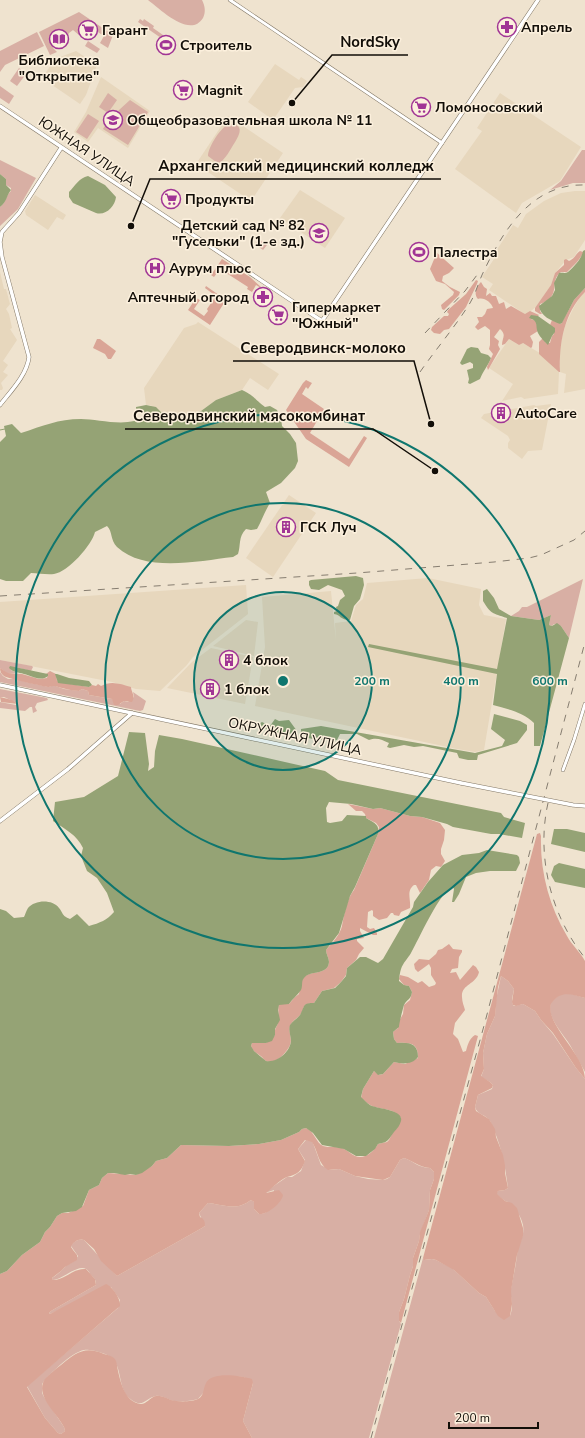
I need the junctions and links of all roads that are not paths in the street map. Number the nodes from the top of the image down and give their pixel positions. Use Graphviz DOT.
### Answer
graph roads {
  1 [pos="230,0"];
  2 [pos="538,0"];
  3 [pos="0,106"];
  4 [pos="442,143"];
  5 [pos="61,148"];
  6 [pos="0,405"];
  7 [pos="0,685"];
  8 [pos="585,704"];
  9 [pos="132,713"];
  10 [pos="563,770"];
  11 [pos="585,806"];
  12 [pos="0,821"];
  1 -- 4 [label="street"];
  2 -- 4 [label="main road"];
  3 -- 5 [label="main road, ЮЖНАЯ УЛИЦА"];
  4 -- 5 [label="main road, ЮЖНАЯ УЛИЦА"];
  5 -- 6 [label="main road"];
  7 -- 9 [label="main road, ОКРУЖНАЯ УЛИЦА"];
  8 -- 10 [label="street"];
  9 -- 11 [label="main road, ОКРУЖНАЯ УЛИЦА, bridge"];
  9 -- 12 [label="main road"];
}
